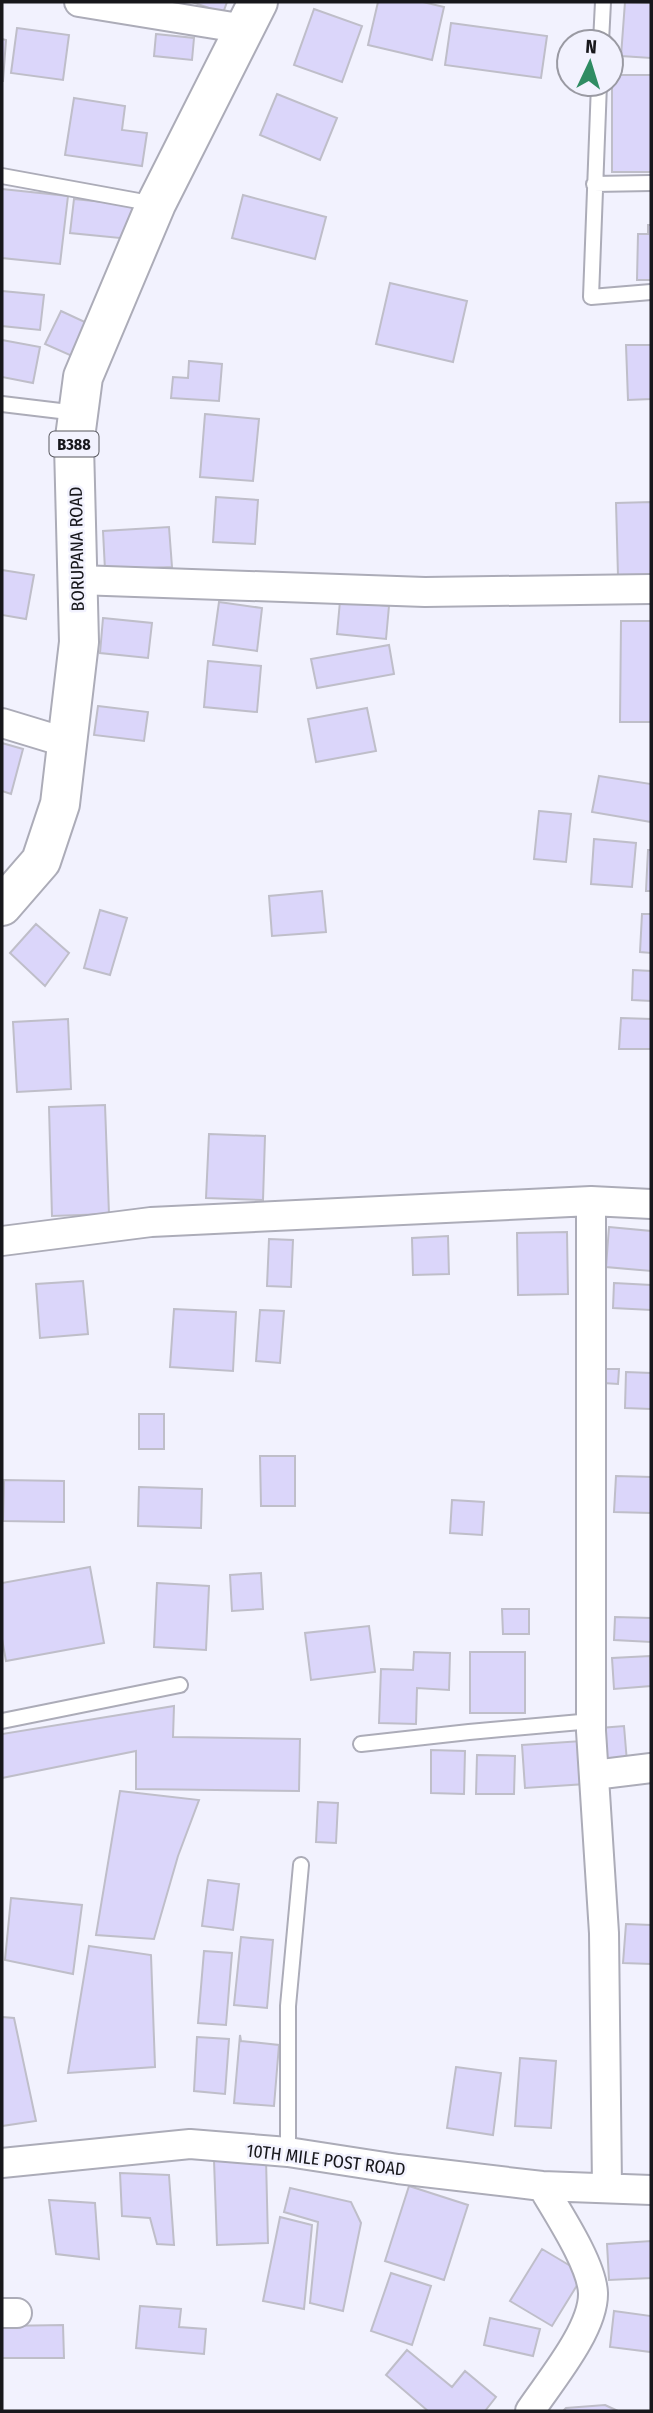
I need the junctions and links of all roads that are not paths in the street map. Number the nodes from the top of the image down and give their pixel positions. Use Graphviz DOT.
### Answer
graph roads {
  1 [pos="79,2"];
  2 [pos="603,2"];
  3 [pos="252,15"];
  4 [pos="602,28"];
  5 [pos="598,98"];
  6 [pos="2,176"];
  7 [pos="651,183"];
  8 [pos="594,184"];
  9 [pos="156,204"];
  10 [pos="651,292"];
  11 [pos="2,404"];
  12 [pos="78,413"];
  13 [pos="78,580"];
  14 [pos="651,589"];
  15 [pos="2,723"];
  16 [pos="68,743"];
  17 [pos="2,905"];
  18 [pos="591,1201"];
  19 [pos="651,1204"];
  20 [pos="2,1241"];
  21 [pos="180,1685"];
  22 [pos="2,1721"];
  23 [pos="592,1721"];
  24 [pos="361,1744"];
  25 [pos="651,1768"];
  26 [pos="594,1775"];
  27 [pos="302,1864"];
  28 [pos="288,2152"];
  29 [pos="2,2163"];
  30 [pos="542,2186"];
  31 [pos="607,2187"];
  32 [pos="651,2190"];
  33 [pos="530,2411"];
  1 -- 3 [label="street"];
  2 -- 4 [label="lane"];
  3 -- 9 [label="main road, BORUPANA ROAD / B388"];
  5 -- 8 [label="lane"];
  6 -- 9 [label="lane"];
  7 -- 8 [label="lane"];
  8 -- 10 [label="lane"];
  9 -- 12 [label="main road, BORUPANA ROAD / B388"];
  11 -- 12 [label="lane"];
  12 -- 13 [label="main road, BORUPANA ROAD / B388"];
  13 -- 14 [label="street"];
  13 -- 16 [label="main road, BORUPANA ROAD / B388"];
  15 -- 16 [label="street"];
  16 -- 17 [label="main road, BORUPANA ROAD / B388"];
  18 -- 19 [label="street"];
  18 -- 20 [label="street"];
  18 -- 23 [label="street"];
  21 -- 22 [label="lane"];
  23 -- 24 [label="lane"];
  23 -- 26 [label="street"];
  25 -- 26 [label="street"];
  26 -- 31 [label="street"];
  27 -- 28 [label="lane"];
  28 -- 29 [label="street, 10TH MILE POST ROAD"];
  28 -- 30 [label="street, 10TH MILE POST ROAD"];
  30 -- 31 [label="street, 10TH MILE POST ROAD"];
  30 -- 33 [label="street"];
  31 -- 32 [label="street, 10TH MILE POST ROAD"];
}
